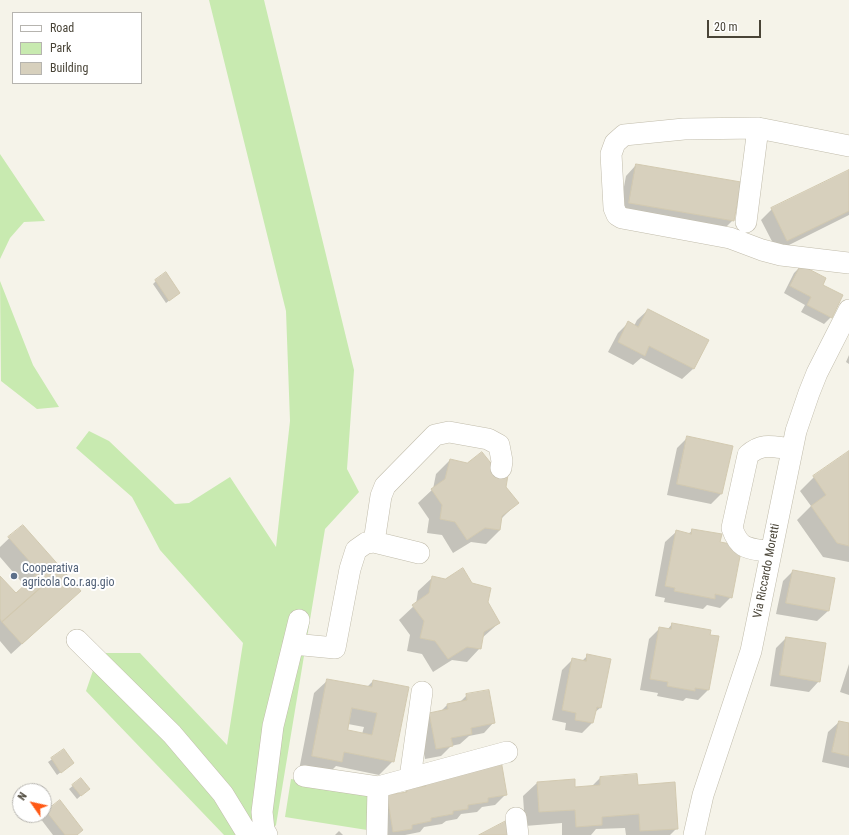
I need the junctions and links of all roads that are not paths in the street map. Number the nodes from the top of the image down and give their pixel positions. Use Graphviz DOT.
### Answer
graph roads {
  1 [pos="758,128"];
  2 [pos="849,146"];
  3 [pos="746,222"];
  4 [pos="849,263"];
  5 [pos="849,310"];
  6 [pos="791,449"];
  7 [pos="501,468"];
  8 [pos="374,542"];
  9 [pos="771,552"];
  10 [pos="419,553"];
  11 [pos="299,620"];
  12 [pos="77,640"];
  13 [pos="293,644"];
  14 [pos="422,692"];
  15 [pos="507,752"];
  16 [pos="304,776"];
  17 [pos="410,778"];
  18 [pos="378,787"];
  19 [pos="248,835"];
  20 [pos="267,835"];
  21 [pos="377,835"];
  22 [pos="694,835"];
  1 -- 2 [label="street"];
  1 -- 3 [label="street"];
  1 -- 4 [label="street"];
  5 -- 6 [label="street, Via Riccardo Moretti"];
  6 -- 9 [label="street, Via Riccardo Moretti"];
  6 -- 9 [label="street"];
  7 -- 8 [label="street"];
  8 -- 10 [label="street"];
  8 -- 13 [label="street"];
  9 -- 22 [label="street, Via Riccardo Moretti"];
  11 -- 13 [label="street"];
  12 -- 19 [label="street"];
  13 -- 20 [label="street"];
  14 -- 17 [label="street"];
  15 -- 17 [label="street"];
  16 -- 18 [label="street"];
  17 -- 18 [label="street"];
  18 -- 21 [label="street"];
}
